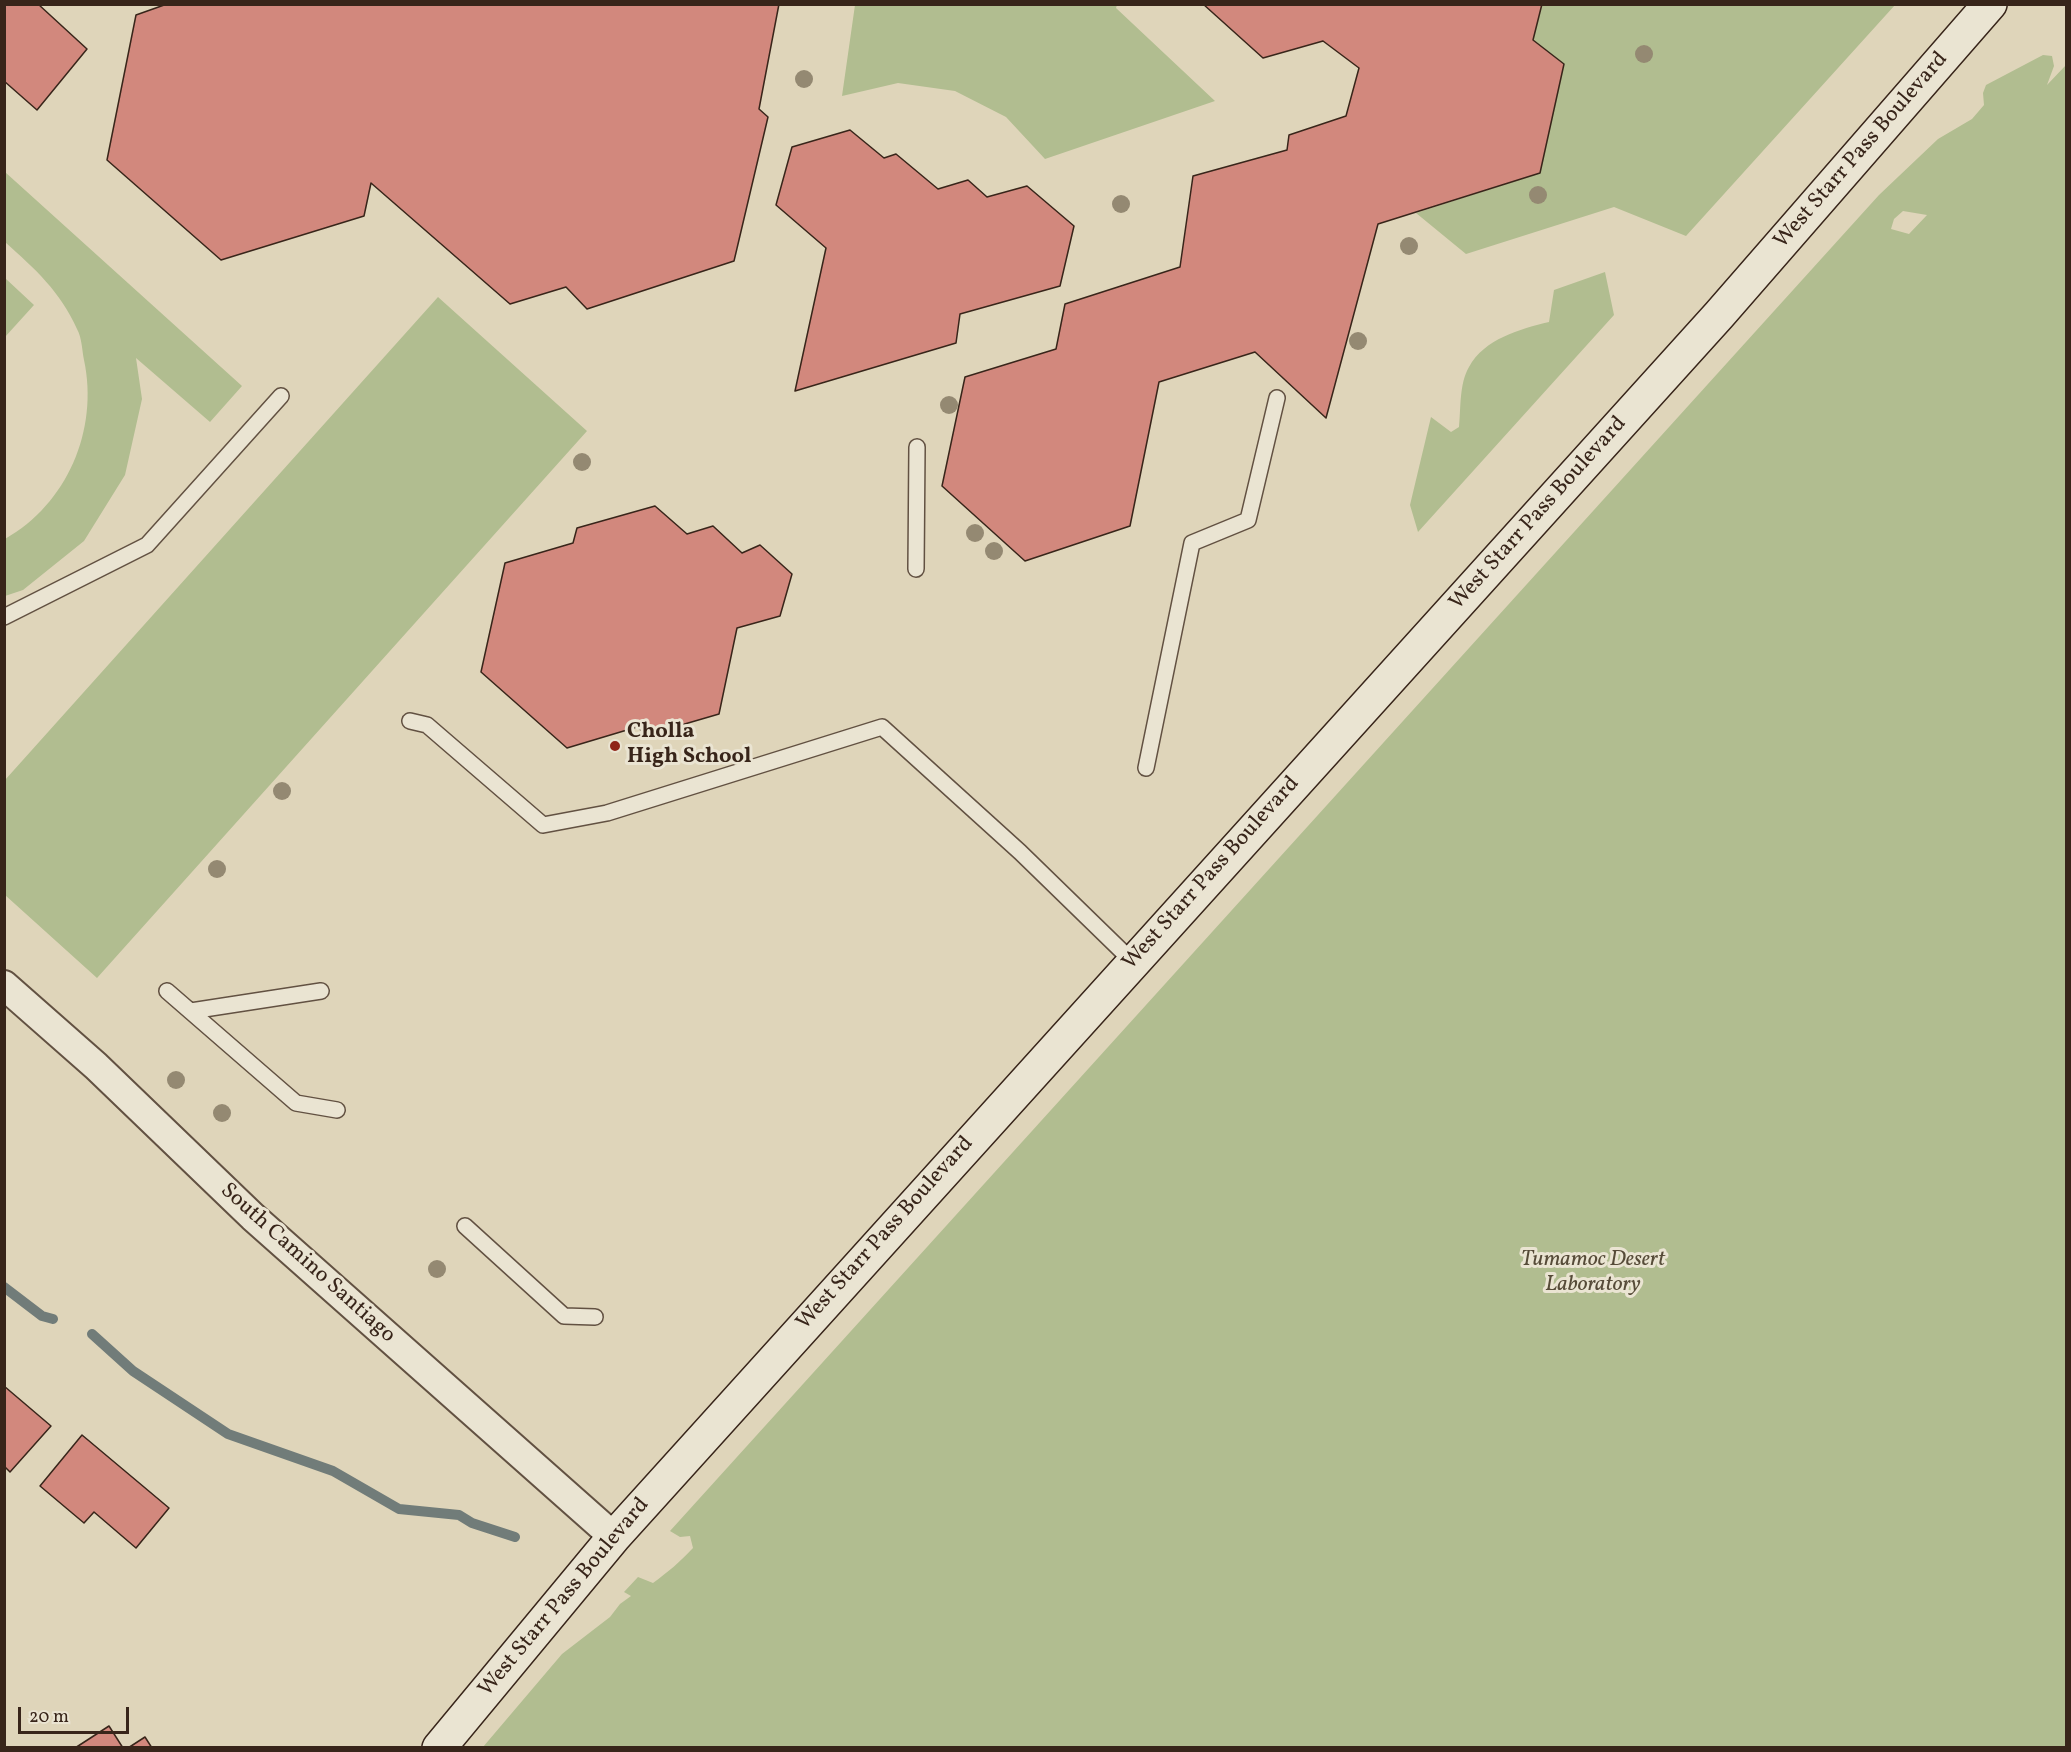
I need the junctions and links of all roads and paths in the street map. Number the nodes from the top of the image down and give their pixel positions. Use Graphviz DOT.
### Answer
graph roads {
  1 [pos="1990,4"];
  2 [pos="281,396"];
  3 [pos="1277,398"];
  4 [pos="917,447"];
  5 [pos="916,569"];
  6 [pos="4,617"];
  7 [pos="410,721"];
  8 [pos="1146,768"];
  9 [pos="1132,961"];
  10 [pos="4,985"];
  11 [pos="167,991"];
  12 [pos="321,991"];
  13 [pos="191,1011"];
  14 [pos="337,1110"];
  15 [pos="465,1226"];
  16 [pos="595,1317"];
  17 [pos="614,1538"];
  18 [pos="440,1748"];
  1 -- 9 [label="main road, West Starr Pass Boulevard"];
  2 -- 6 [label="lane"];
  3 -- 8 [label="lane"];
  4 -- 5 [label="lane"];
  7 -- 9 [label="lane"];
  9 -- 17 [label="main road, West Starr Pass Boulevard"];
  10 -- 17 [label="street, South Camino Santiago"];
  11 -- 13 [label="lane"];
  12 -- 13 [label="lane"];
  13 -- 14 [label="lane"];
  15 -- 16 [label="lane"];
  17 -- 18 [label="main road, West Starr Pass Boulevard"];
}
